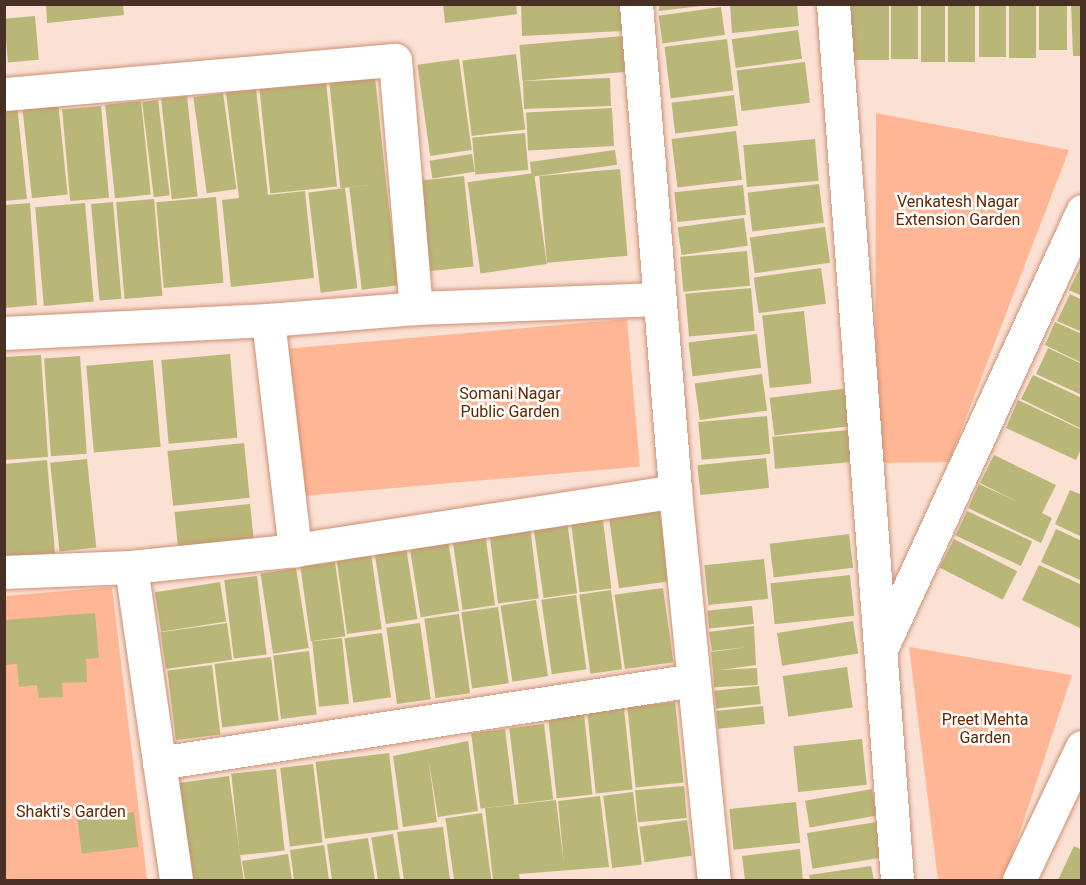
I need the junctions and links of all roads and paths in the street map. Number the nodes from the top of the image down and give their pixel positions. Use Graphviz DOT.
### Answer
graph roads {
  1 [pos="636,4"];
  2 [pos="833,4"];
  3 [pos="4,94"];
  4 [pos="1082,211"];
  5 [pos="660,299"];
  6 [pos="416,308"];
  7 [pos="268,320"];
  8 [pos="4,333"];
  9 [pos="675,491"];
  10 [pos="295,550"];
  11 [pos="131,567"];
  12 [pos="4,572"];
  13 [pos="880,651"];
  14 [pos="694,680"];
  15 [pos="1082,747"];
  16 [pos="159,763"];
  17 [pos="176,880"];
  18 [pos="714,880"];
  19 [pos="897,880"];
  20 [pos="1019,880"];
  1 -- 5 [label="street"];
  2 -- 13 [label="street"];
  3 -- 6 [label="street"];
  4 -- 13 [label="street"];
  5 -- 6 [label="street"];
  5 -- 9 [label="street"];
  6 -- 7 [label="street"];
  7 -- 8 [label="street"];
  7 -- 10 [label="street"];
  9 -- 10 [label="street"];
  9 -- 14 [label="street"];
  10 -- 11 [label="street"];
  11 -- 12 [label="street"];
  11 -- 16 [label="street"];
  13 -- 19 [label="street"];
  14 -- 16 [label="street"];
  14 -- 18 [label="street"];
  15 -- 20 [label="street"];
  16 -- 17 [label="street"];
}
